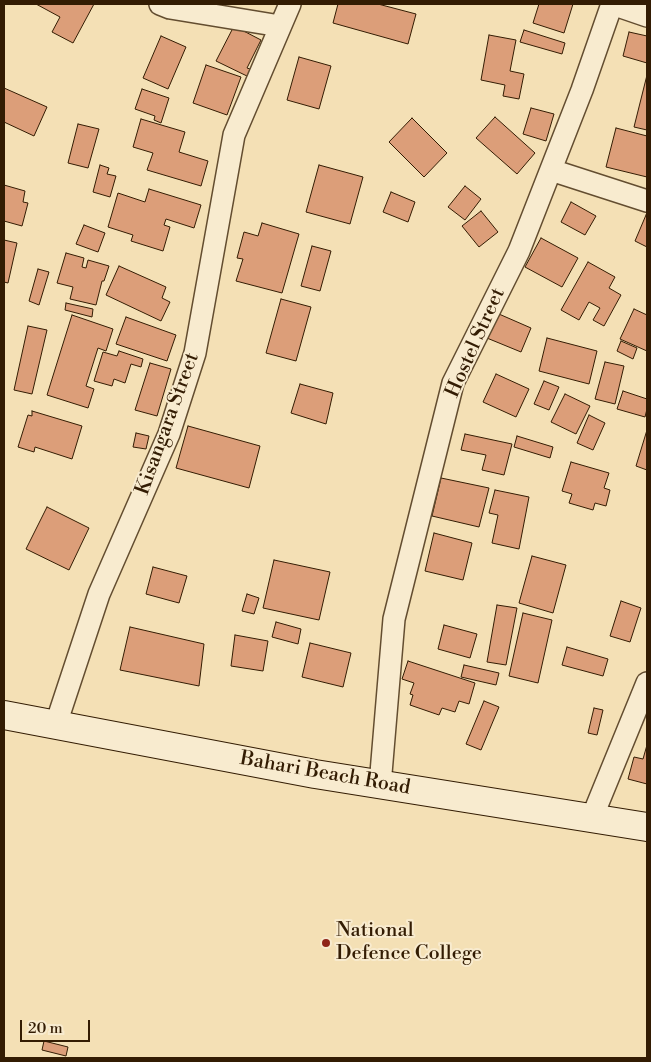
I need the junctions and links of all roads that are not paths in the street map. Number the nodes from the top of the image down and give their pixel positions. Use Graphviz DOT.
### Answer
graph roads {
  1 [pos="160,4"];
  2 [pos="290,4"];
  3 [pos="612,4"];
  4 [pos="647,16"];
  5 [pos="280,26"];
  6 [pos="551,170"];
  7 [pos="647,201"];
  8 [pos="647,683"];
  9 [pos="4,715"];
  10 [pos="56,724"];
  11 [pos="380,785"];
  12 [pos="591,820"];
  13 [pos="647,828"];
  1 -- 5 [label="street"];
  2 -- 5 [label="street, Kisangara Street"];
  3 -- 4 [label="street"];
  3 -- 6 [label="street, Hostel Street"];
  5 -- 10 [label="street, Kisangara Street"];
  6 -- 7 [label="street"];
  6 -- 11 [label="street, Hostel Street"];
  8 -- 12 [label="street"];
  9 -- 10 [label="street, Bahari Beach Road"];
  10 -- 11 [label="street, Bahari Beach Road"];
  11 -- 12 [label="street, Bahari Beach Road"];
  12 -- 13 [label="street, Bahari Beach Road"];
}
